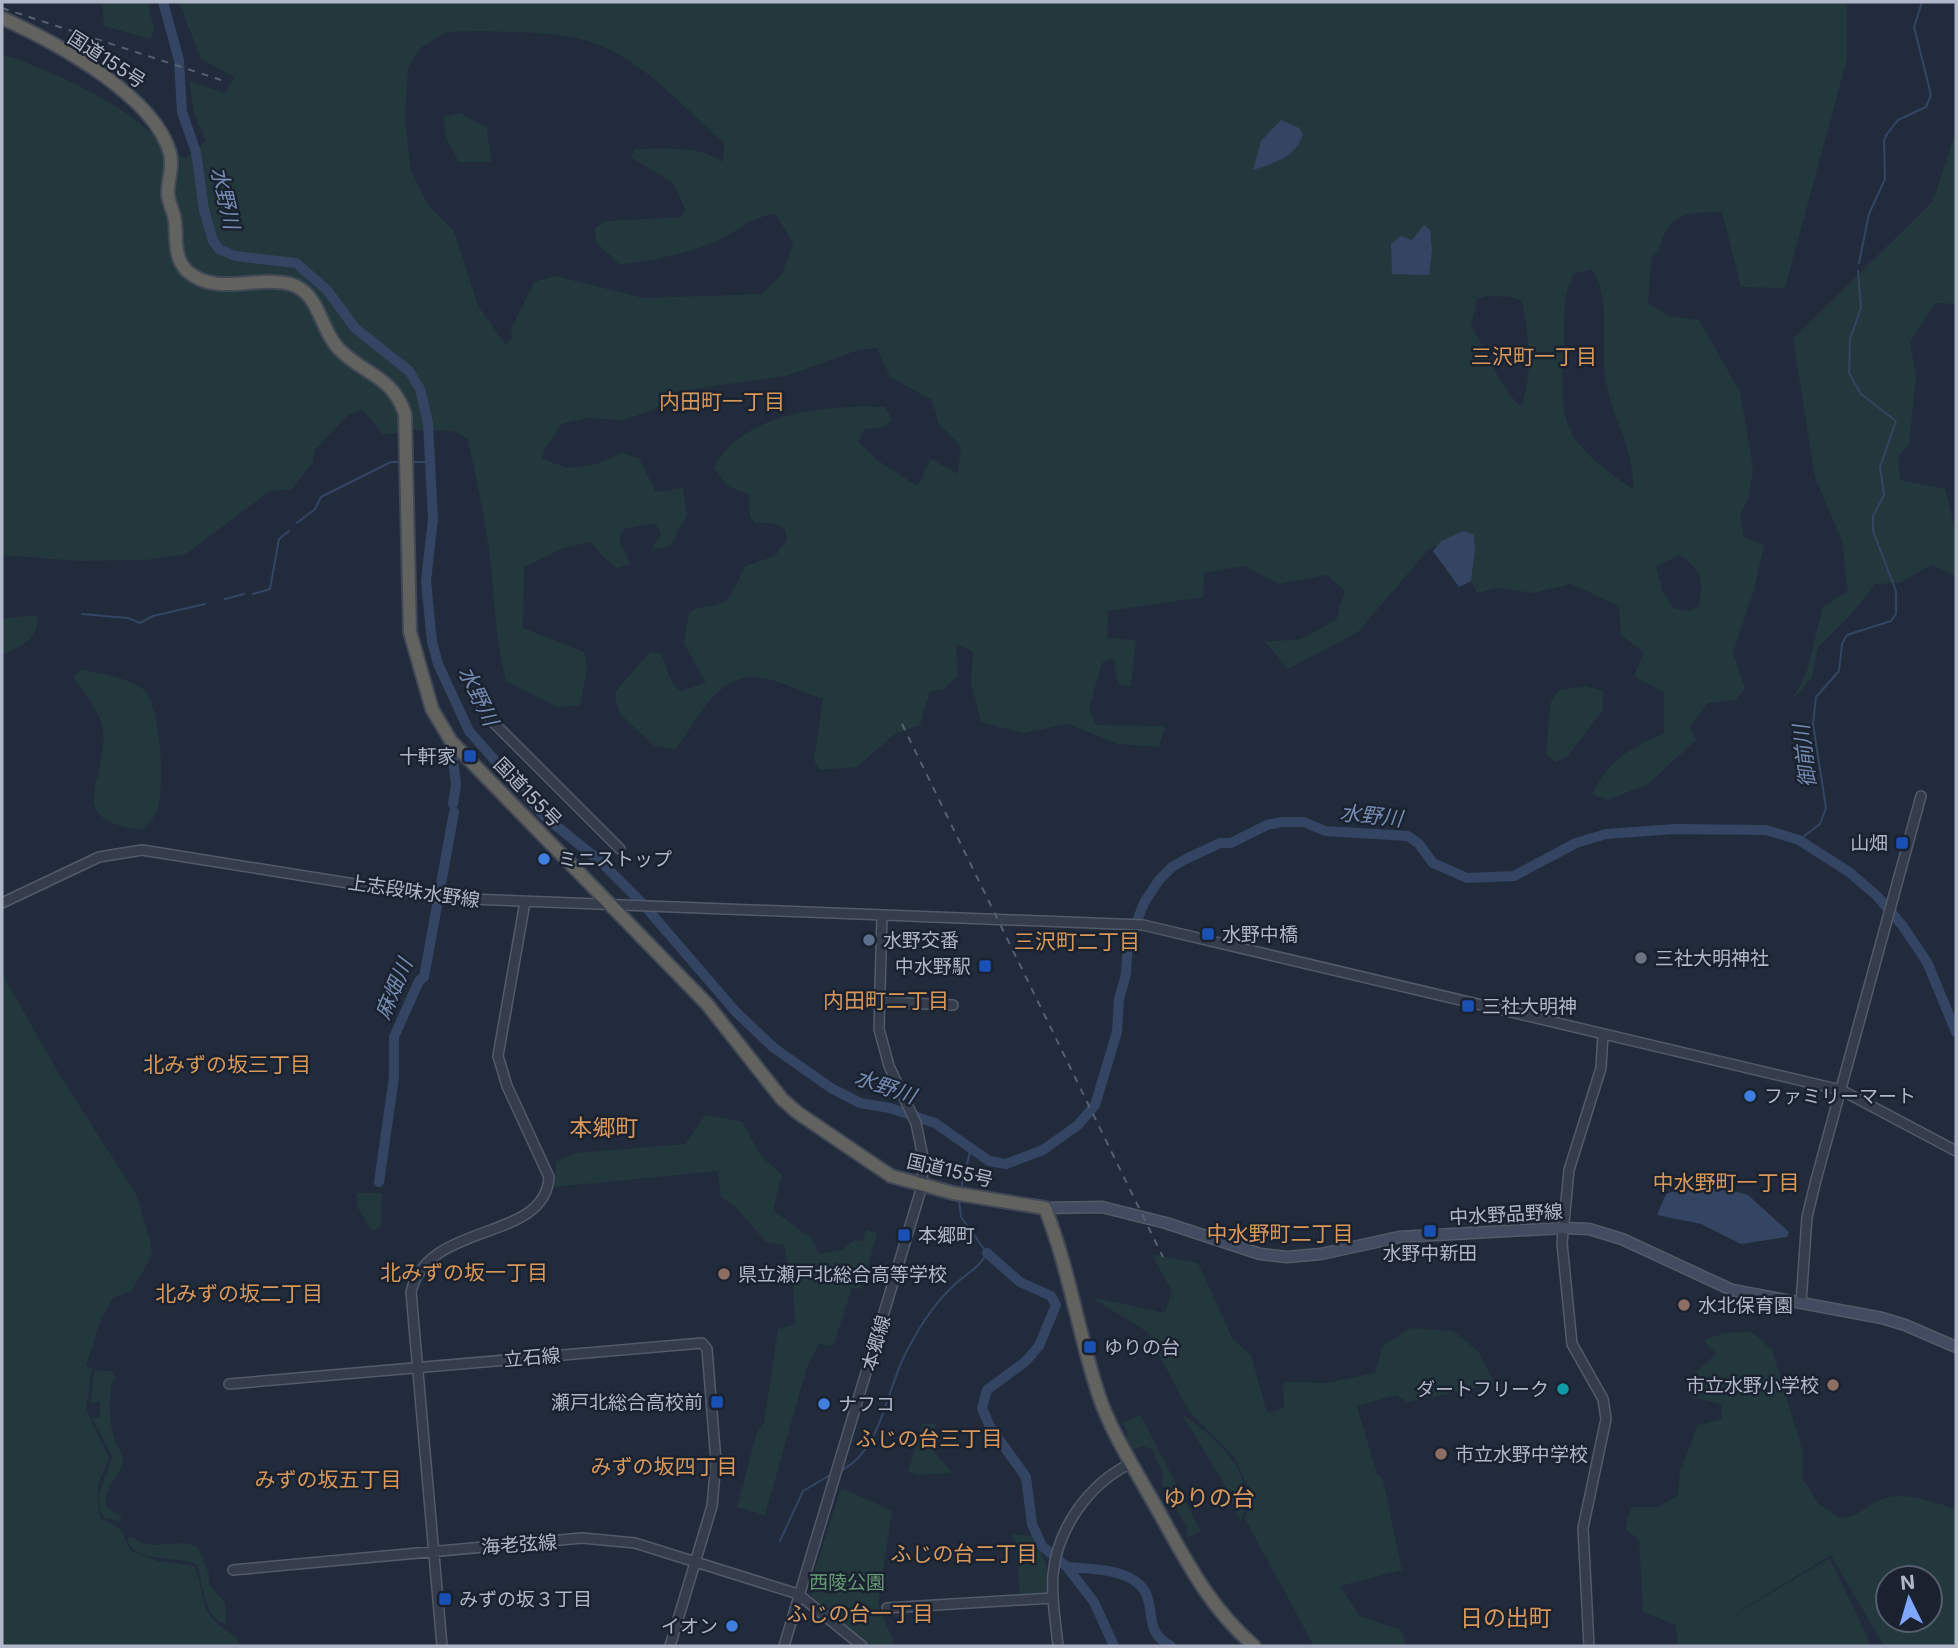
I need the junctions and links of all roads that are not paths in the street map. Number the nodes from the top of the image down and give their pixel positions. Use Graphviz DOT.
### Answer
graph roads {
  1 [pos="2,18"];
  2 [pos="480,701"];
  3 [pos="1921,796"];
  4 [pos="620,849"];
  5 [pos="525,902"];
  6 [pos="2,903"];
  7 [pos="615,904"];
  8 [pos="882,915"];
  9 [pos="878,1002"];
  10 [pos="953,1004"];
  11 [pos="1603,1034"];
  12 [pos="1841,1090"];
  13 [pos="1956,1151"];
  14 [pos="922,1186"];
  15 [pos="1045,1208"];
  16 [pos="1563,1228"];
  17 [pos="1801,1303"];
  18 [pos="1956,1347"];
  19 [pos="418,1367"];
  20 [pos="229,1384"];
  21 [pos="1131,1464"];
  22 [pos="435,1551"];
  23 [pos="694,1562"];
  24 [pos="233,1570"];
  25 [pos="798,1594"];
  26 [pos="1053,1598"];
  27 [pos="887,1608"];
  28 [pos="442,1646"];
  29 [pos="670,1646"];
  30 [pos="784,1646"];
  31 [pos="862,1646"];
  32 [pos="1058,1646"];
  33 [pos="1254,1646"];
  34 [pos="1588,1646"];
  1 -- 7 [label="highway, 国道155号"];
  2 -- 4 [label="street"];
  3 -- 12 [label="street"];
  5 -- 6 [label="street, 上志段味水野線"];
  5 -- 7 [label="street, 上志段味水野線"];
  5 -- 19 [label="street"];
  7 -- 8 [label="street, 上志段味水野線"];
  7 -- 14 [label="highway, 国道155号"];
  8 -- 9 [label="street, 本郷線"];
  8 -- 11 [label="street, 上志段味水野線"];
  9 -- 10 [label="street"];
  9 -- 14 [label="street, 本郷線"];
  11 -- 12 [label="street, 上志段味水野線"];
  11 -- 16 [label="street"];
  12 -- 13 [label="street, 上志段味水野線"];
  12 -- 17 [label="street"];
  14 -- 15 [label="highway, 国道155号"];
  14 -- 25 [label="street, 本郷線"];
  15 -- 16 [label="main road, 中水野品野線"];
  15 -- 21 [label="highway"];
  16 -- 17 [label="main road, 中水野品野線"];
  16 -- 34 [label="street"];
  17 -- 18 [label="main road, 中水野品野線"];
  19 -- 20 [label="street"];
  19 -- 22 [label="street"];
  19 -- 23 [label="street, 立石線"];
  21 -- 26 [label="street"];
  21 -- 33 [label="highway"];
  22 -- 23 [label="street, 海老弦線"];
  22 -- 24 [label="street, 海老弦線"];
  22 -- 28 [label="street"];
  23 -- 25 [label="street, 海老弦線"];
  23 -- 29 [label="street"];
  25 -- 30 [label="street, 本郷線"];
  25 -- 31 [label="street"];
  26 -- 27 [label="street"];
  26 -- 32 [label="street"];
}
